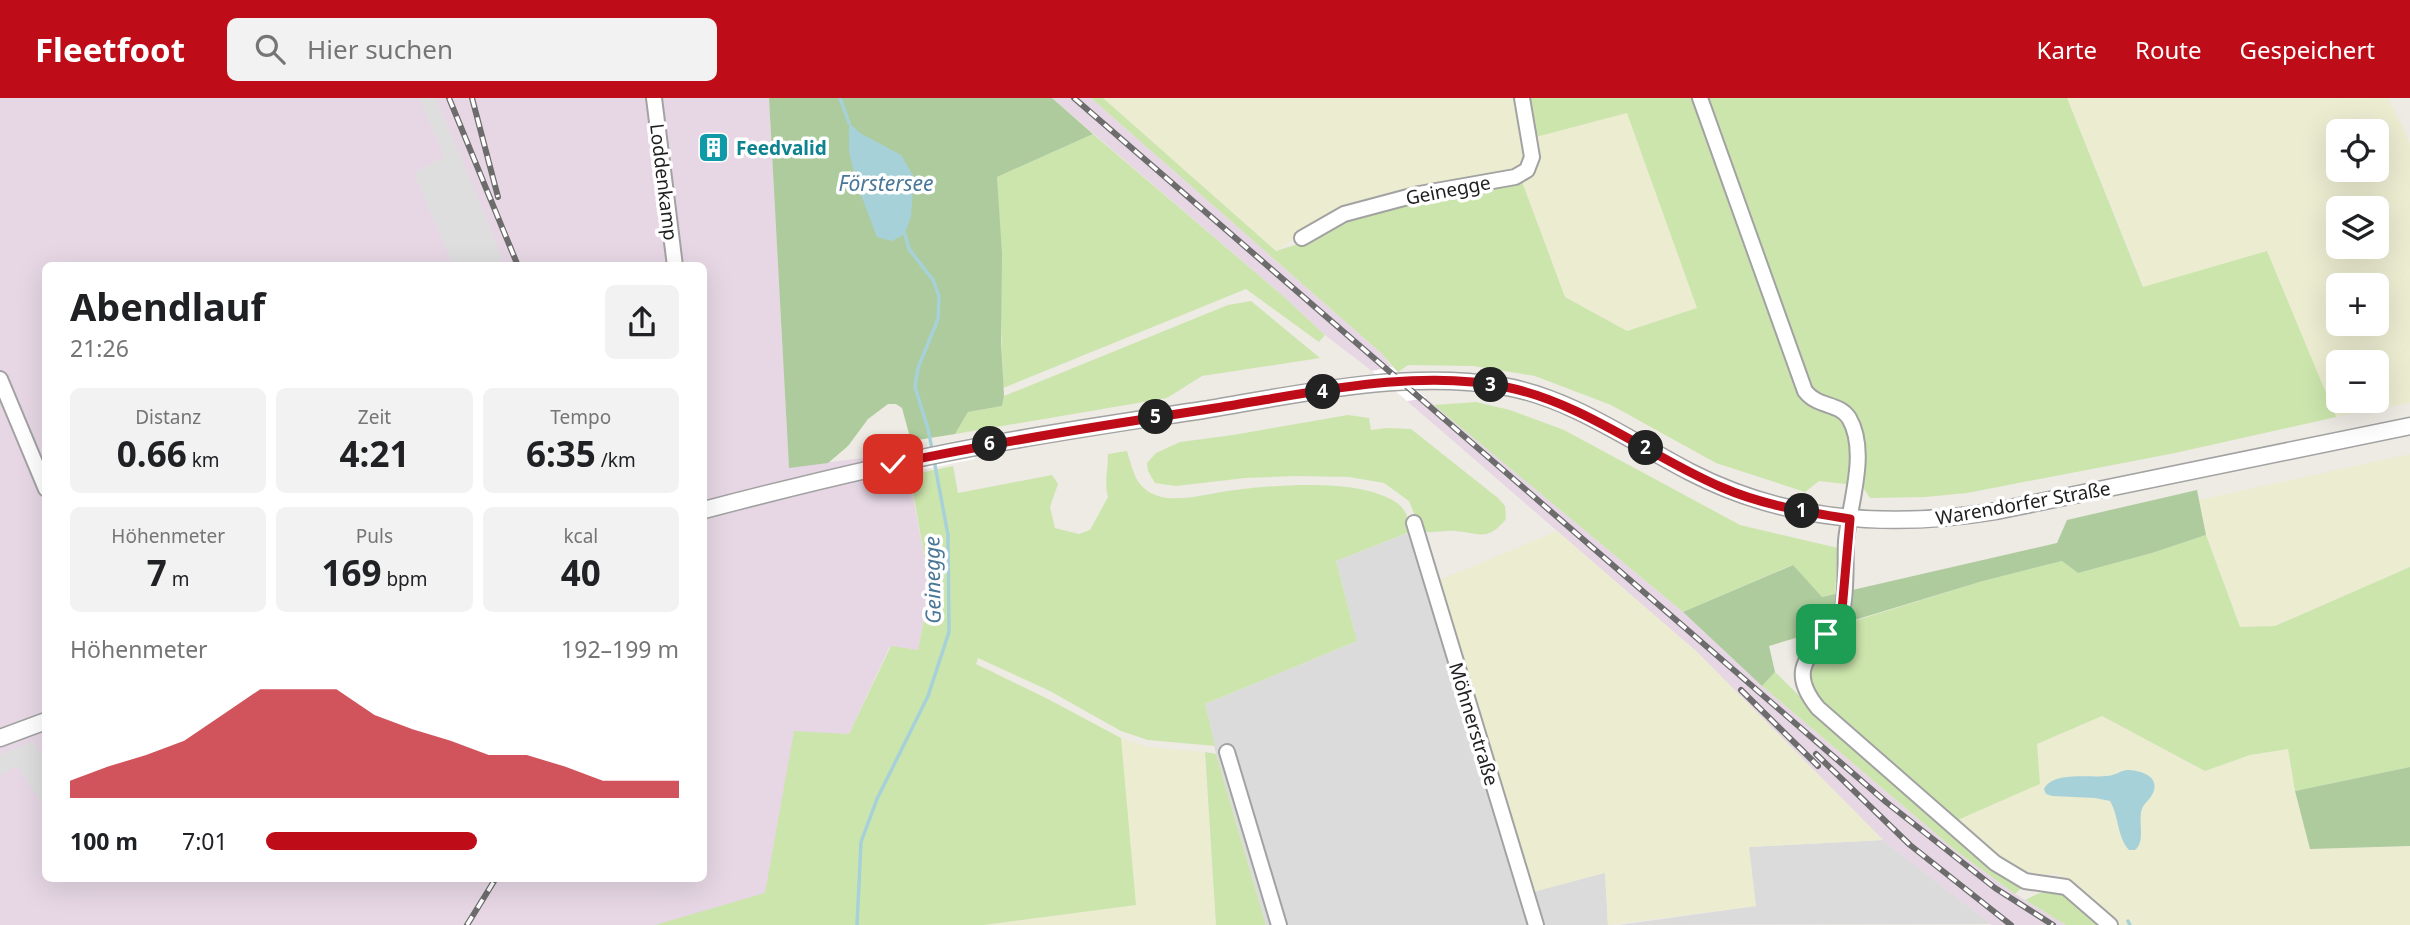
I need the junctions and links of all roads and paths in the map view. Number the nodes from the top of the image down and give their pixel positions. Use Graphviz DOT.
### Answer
graph roads {
  1 [pos="654,98"];
  2 [pos="1522,98"];
  3 [pos="1700,98"];
  4 [pos="1302,238"];
  5 [pos="674,262"];
  6 [pos="0,379"];
  7 [pos="2410,426"];
  8 [pos="42,479"];
  9 [pos="707,506"];
  10 [pos="1850,519"];
  11 [pos="1414,523"];
  12 [pos="42,722"];
  13 [pos="0,738"];
  14 [pos="1227,752"];
  15 [pos="1279,925"];
  16 [pos="1536,925"];
  17 [pos="2110,925"];
  1 -- 5 [label="street, Loddenkamp"];
  2 -- 4 [label="street, Geinegge"];
  3 -- 10 [label="street"];
  6 -- 8 [label="street"];
  7 -- 10 [label="street, Warendorfer Straße"];
  9 -- 10 [label="street, Warendorfer Straße"];
  10 -- 17 [label="street"];
  11 -- 16 [label="street, Möhnerstraße"];
  12 -- 13 [label="street"];
  14 -- 15 [label="street"];
}
